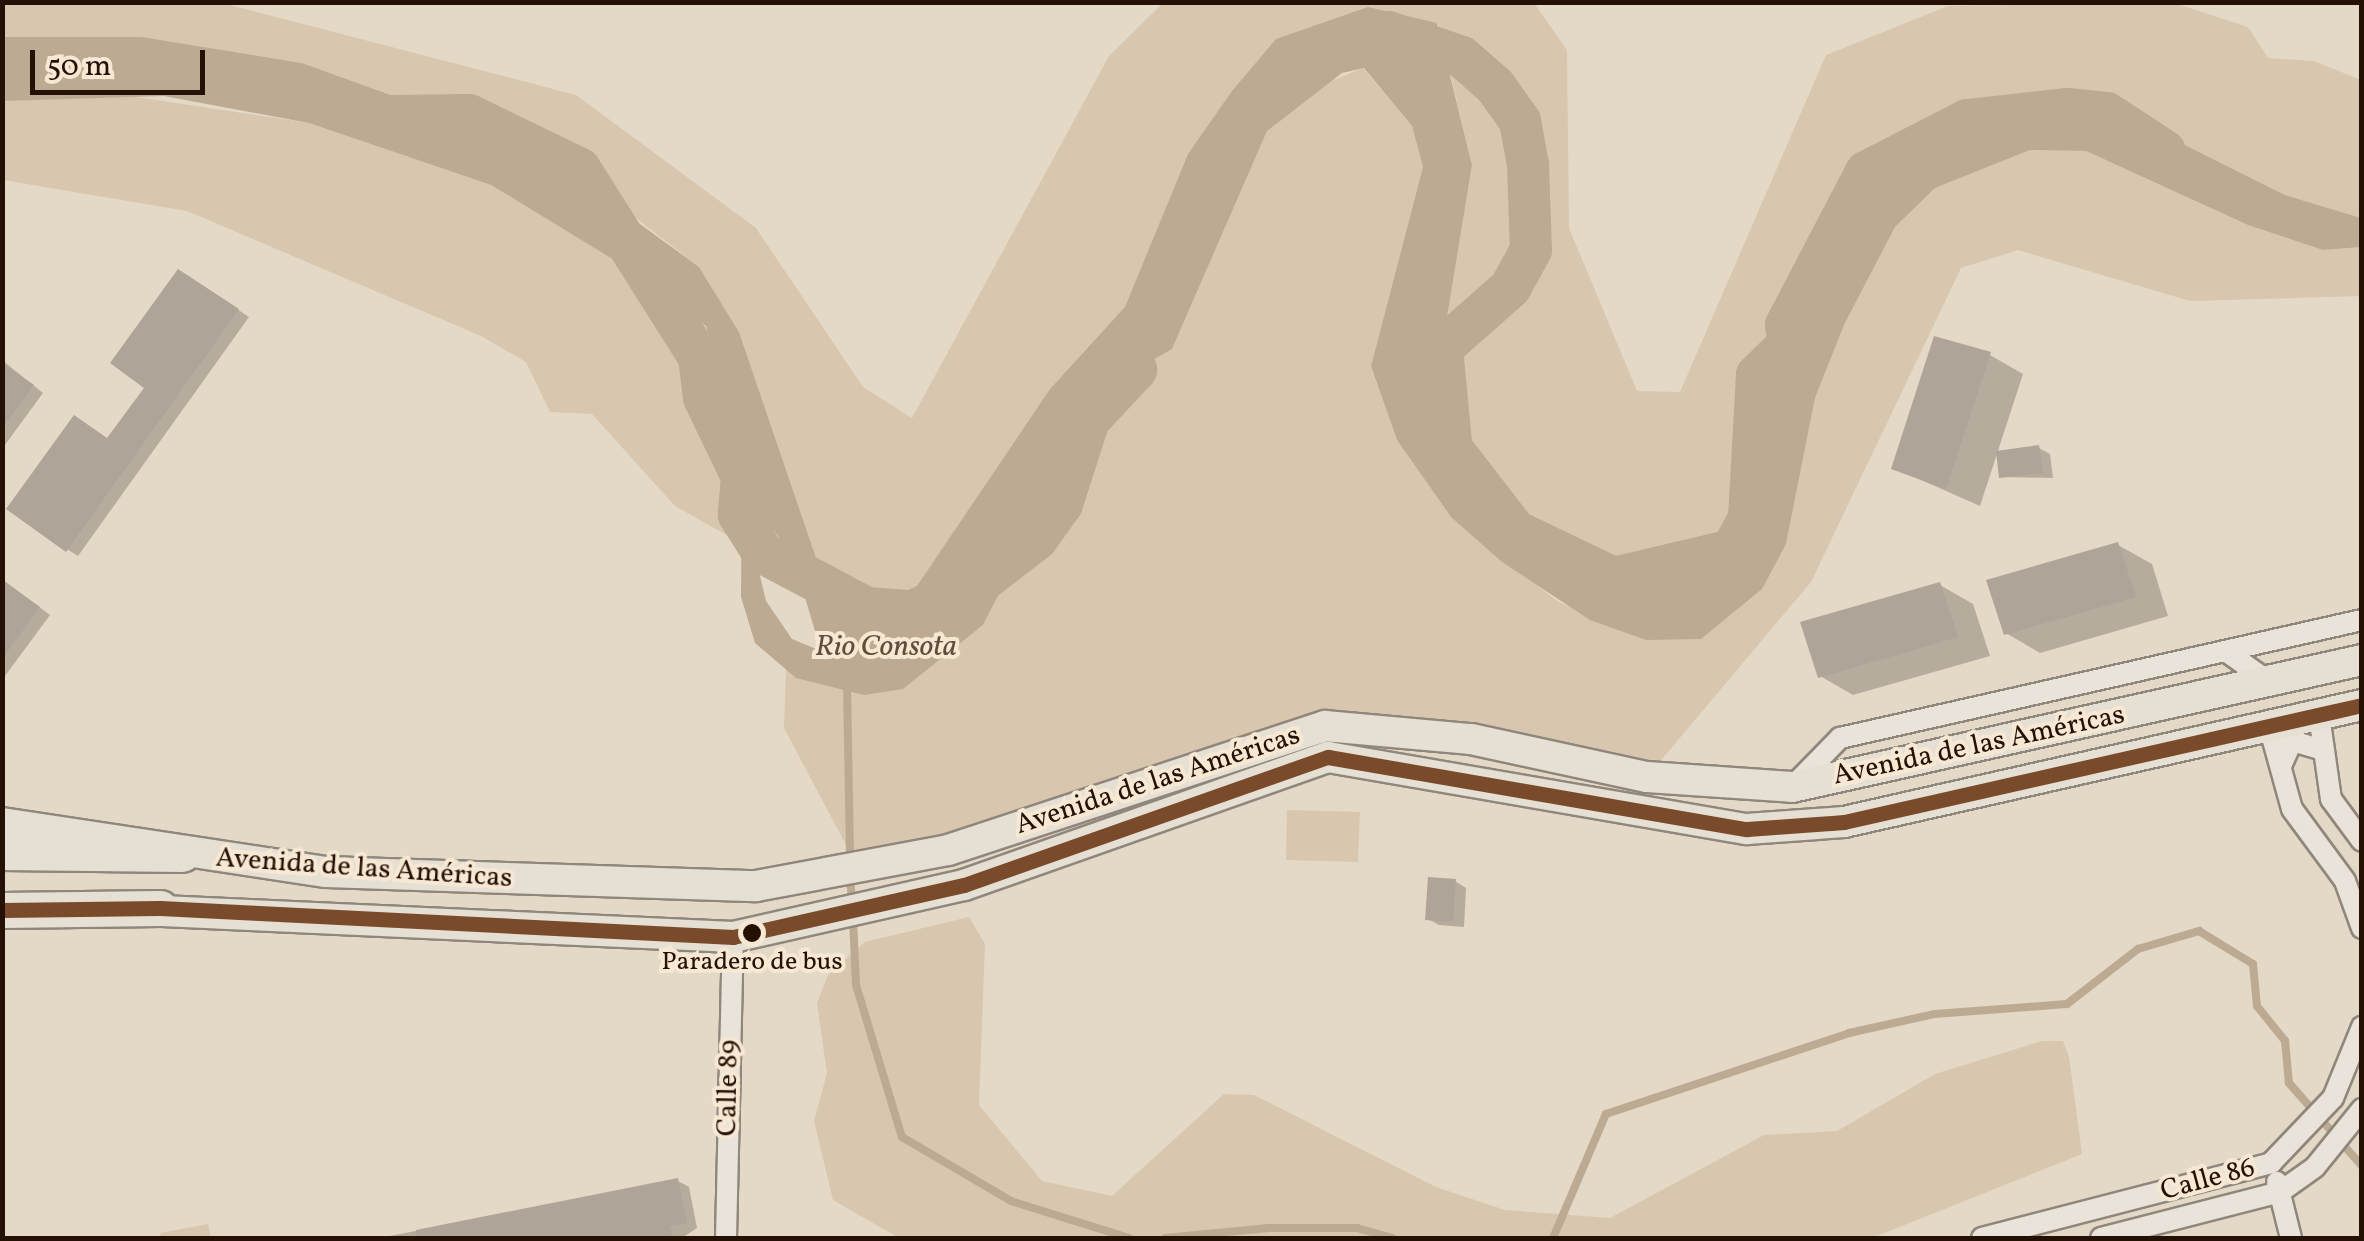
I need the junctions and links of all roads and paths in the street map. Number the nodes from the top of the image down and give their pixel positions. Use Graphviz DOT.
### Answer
graph roads {
  1 [pos="2362,620"];
  2 [pos="2226,652"];
  3 [pos="2362,660"];
  4 [pos="2362,672"];
  5 [pos="2268,681"];
  6 [pos="2362,705"];
  7 [pos="2307,707"];
  8 [pos="2269,726"];
  9 [pos="2323,750"];
  10 [pos="2281,766"];
  11 [pos="1792,787"];
  12 [pos="2,824"];
  13 [pos="2362,841"];
  14 [pos="2,852"];
  15 [pos="182,854"];
  16 [pos="160,908"];
  17 [pos="2,910"];
  18 [pos="2,922"];
  19 [pos="2362,928"];
  20 [pos="733,937"];
  21 [pos="2362,1027"];
  22 [pos="2362,1109"];
  23 [pos="2272,1163"];
  24 [pos="2230,1174"];
  25 [pos="2164,1192"];
  26 [pos="2280,1192"];
  27 [pos="2238,1204"];
  28 [pos="2171,1221"];
  29 [pos="726,1238"];
  30 [pos="1982,1238"];
  31 [pos="2101,1238"];
  32 [pos="2291,1238"];
  1 -- 2 [label="street"];
  2 -- 5 [label="street"];
  2 -- 11 [label="street"];
  3 -- 5 [label="main road, Avenida de las Américas"];
  4 -- 7 [label="main road"];
  5 -- 7 [label="main road"];
  5 -- 11 [label="main road, Avenida de las Américas"];
  6 -- 7 [label="main road"];
  7 -- 8 [label="main road"];
  7 -- 9 [label="street"];
  8 -- 10 [label="street"];
  8 -- 20 [label="main road, Avenida de las Américas"];
  9 -- 10 [label="street"];
  9 -- 13 [label="street"];
  10 -- 19 [label="street"];
  11 -- 15 [label="main road, Avenida de las Américas"];
  12 -- 15 [label="main road"];
  14 -- 15 [label="highway, Avenida de las Américas"];
  16 -- 17 [label="highway, Avenida de las Américas"];
  16 -- 18 [label="main road"];
  16 -- 20 [label="main road, Avenida de las Américas"];
  20 -- 29 [label="street, Calle 89"];
  21 -- 23 [label="street, Calle 86"];
  22 -- 26 [label="street, Calle 86"];
  23 -- 24 [label="street, Calle 86"];
  23 -- 26 [label="street"];
  24 -- 25 [label="street, Calle 86"];
  24 -- 27 [label="street"];
  25 -- 28 [label="street"];
  25 -- 30 [label="street, Calle 86"];
  26 -- 27 [label="street, Calle 86"];
  26 -- 32 [label="street"];
  27 -- 28 [label="street, Calle 86"];
  28 -- 31 [label="street, Calle 86"];
}
